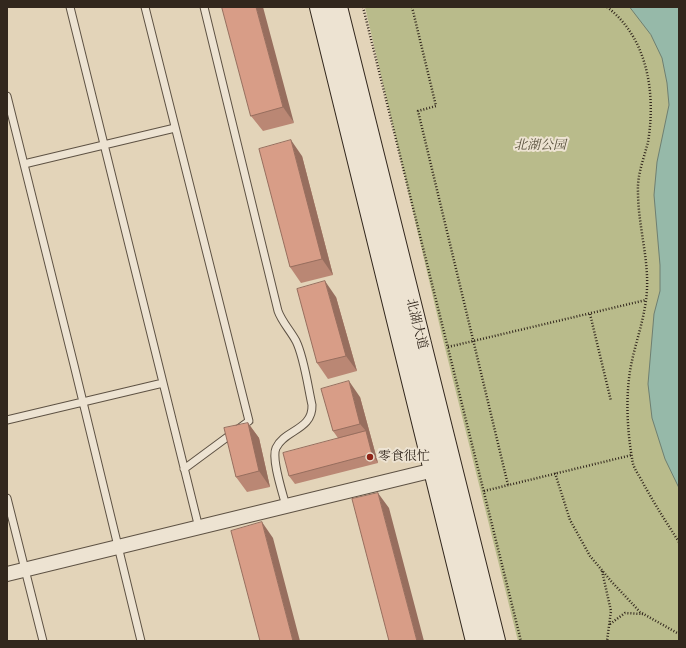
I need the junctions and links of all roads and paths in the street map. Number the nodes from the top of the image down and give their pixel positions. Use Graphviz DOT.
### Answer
graph roads {
  1 [pos="70,7"];
  2 [pos="145,7"];
  3 [pos="204,7"];
  4 [pos="320,7"];
  5 [pos="337,7"];
  6 [pos="364,7"];
  7 [pos="412,7"];
  8 [pos="608,7"];
  9 [pos="7,96"];
  10 [pos="175,128"];
  11 [pos="104,145"];
  12 [pos="24,164"];
  13 [pos="646,300"];
  14 [pos="590,314"];
  15 [pos="474,341"];
  16 [pos="448,348"];
  17 [pos="163,383"];
  18 [pos="611,401"];
  19 [pos="83,402"];
  20 [pos="7,420"];
  21 [pos="632,455"];
  22 [pos="184,469"];
  23 [pos="434,470"];
  24 [pos="555,473"];
  25 [pos="508,485"];
  26 [pos="484,491"];
  27 [pos="7,498"];
  28 [pos="286,506"];
  29 [pos="199,528"];
  30 [pos="679,542"];
  31 [pos="118,547"];
  32 [pos="25,570"];
  33 [pos="602,571"];
  34 [pos="7,574"];
  35 [pos="643,614"];
  36 [pos="610,624"];
  37 [pos="679,634"];
  38 [pos="43,641"];
  39 [pos="141,641"];
  40 [pos="476,641"];
  41 [pos="495,641"];
  42 [pos="521,641"];
  43 [pos="607,641"];
  1 -- 11 [label="lane"];
  2 -- 10 [label="lane"];
  3 -- 28 [label="lane"];
  4 -- 23 [label="main road, 北湖大道"];
  5 -- 41 [label="main road, 北湖大道"];
  6 -- 16 [label="path"];
  7 -- 15 [label="path"];
  8 -- 13 [label="path"];
  9 -- 12 [label="lane"];
  10 -- 11 [label="lane"];
  10 -- 22 [label="lane"];
  11 -- 12 [label="lane"];
  11 -- 17 [label="lane"];
  12 -- 19 [label="lane"];
  13 -- 14 [label="path"];
  13 -- 21 [label="path"];
  14 -- 15 [label="path"];
  14 -- 18 [label="path"];
  15 -- 16 [label="path"];
  15 -- 25 [label="path"];
  16 -- 26 [label="path"];
  17 -- 19 [label="lane"];
  17 -- 22 [label="lane"];
  19 -- 20 [label="lane"];
  19 -- 31 [label="lane"];
  21 -- 24 [label="path"];
  21 -- 30 [label="path"];
  22 -- 29 [label="lane"];
  23 -- 28 [label="street"];
  23 -- 40 [label="main road, 北湖大道"];
  24 -- 25 [label="path"];
  24 -- 33 [label="path"];
  25 -- 26 [label="path"];
  26 -- 42 [label="path"];
  27 -- 32 [label="lane"];
  28 -- 29 [label="street"];
  29 -- 31 [label="street"];
  31 -- 32 [label="street"];
  31 -- 39 [label="lane"];
  32 -- 34 [label="street"];
  32 -- 38 [label="lane"];
  33 -- 35 [label="path"];
  33 -- 36 [label="path"];
  35 -- 36 [label="path"];
  35 -- 37 [label="path"];
  36 -- 43 [label="path"];
}
